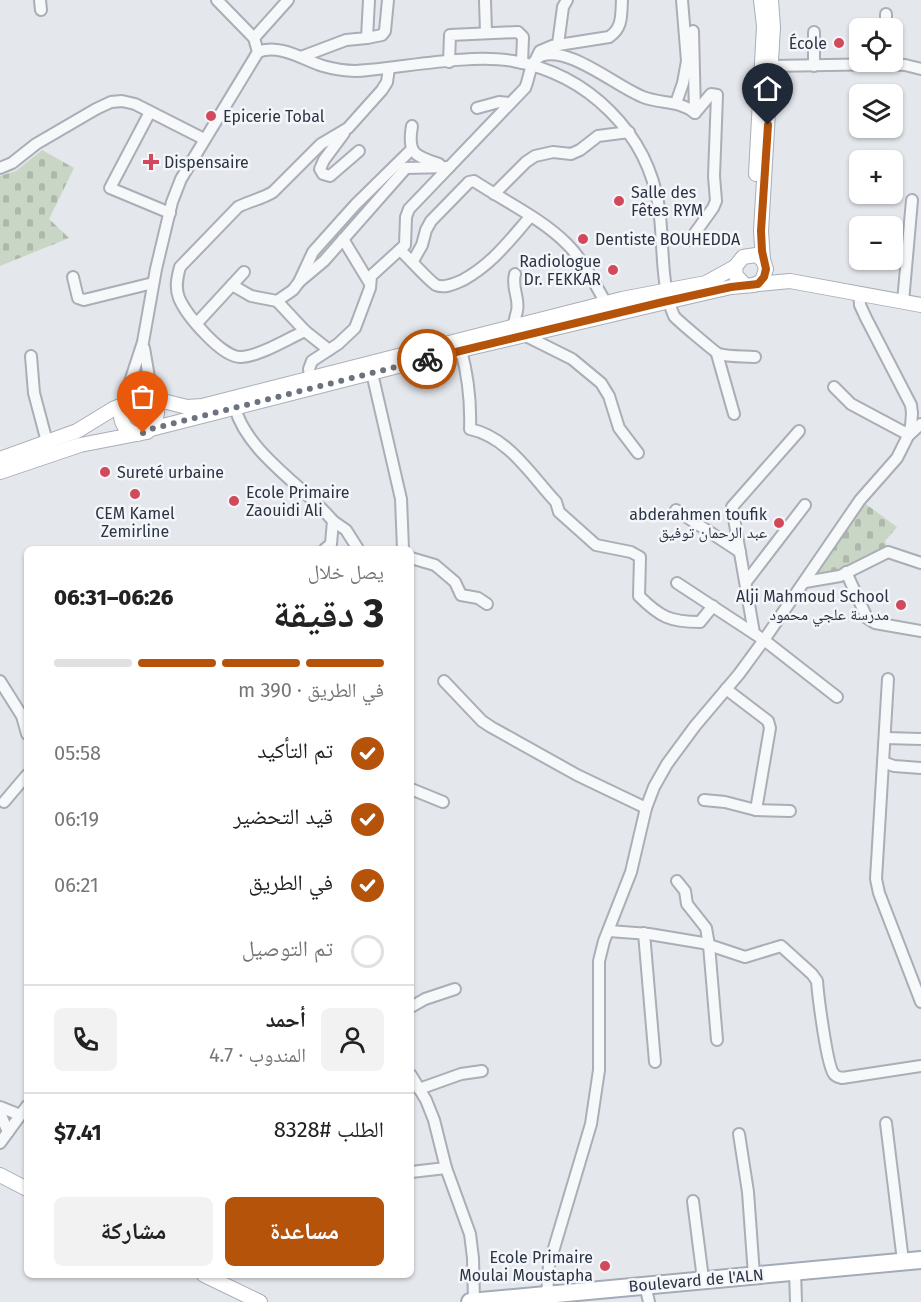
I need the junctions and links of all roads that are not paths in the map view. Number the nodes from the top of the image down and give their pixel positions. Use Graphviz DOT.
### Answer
graph roads {
  1 [pos="288,0"];
  2 [pos="369,0"];
  3 [pos="388,0"];
  4 [pos="485,0"];
  5 [pos="567,0"];
  6 [pos="622,0"];
  7 [pos="682,0"];
  8 [pos="761,0"];
  9 [pos="771,0"];
  10 [pos="220,1"];
  11 [pos="886,14"];
  12 [pos="886,18"];
  13 [pos="693,31"];
  14 [pos="814,32"];
  15 [pos="486,33"];
  16 [pos="255,38"];
  17 [pos="367,38"];
  18 [pos="558,44"];
  19 [pos="258,52"];
  20 [pos="301,57"];
  21 [pos="449,62"];
  22 [pos="530,63"];
  23 [pos="849,65"];
  24 [pos="903,65"];
  25 [pos="814,66"];
  26 [pos="389,68"];
  27 [pos="921,69"];
  28 [pos="767,75"];
  29 [pos="510,103"];
  30 [pos="676,103"];
  31 [pos="477,108"];
  32 [pos="150,112"];
  33 [pos="695,113"];
  34 [pos="412,126"];
  35 [pos="348,128"];
  36 [pos="629,132"];
  37 [pos="204,139"];
  38 [pos="411,150"];
  39 [pos="359,151"];
  40 [pos="0,159"];
  41 [pos="12,163"];
  42 [pos="449,167"];
  43 [pos="0,168"];
  44 [pos="494,194"];
  45 [pos="912,200"];
  46 [pos="170,213"];
  47 [pos="530,217"];
  48 [pos="909,232"];
  49 [pos="921,233"];
  50 [pos="343,239"];
  51 [pos="690,240"];
  52 [pos="400,250"];
  53 [pos="413,261"];
  54 [pos="739,262"];
  55 [pos="764,262"];
  56 [pos="244,272"];
  57 [pos="515,274"];
  58 [pos="73,277"];
  59 [pos="790,281"];
  60 [pos="299,282"];
  61 [pos="369,282"];
  62 [pos="153,283"];
  63 [pos="752,284"];
  64 [pos="232,285"];
  65 [pos="859,293"];
  66 [pos="668,296"];
  67 [pos="277,301"];
  68 [pos="903,302"];
  69 [pos="606,303"];
  70 [pos="921,305"];
  71 [pos="197,323"];
  72 [pos="305,331"];
  73 [pos="519,331"];
  74 [pos="143,342"];
  75 [pos="329,350"];
  76 [pos="461,350"];
  77 [pos="717,354"];
  78 [pos="31,357"];
  79 [pos="755,357"];
  80 [pos="372,373"];
  81 [pos="310,377"];
  82 [pos="834,387"];
  83 [pos="150,401"];
  84 [pos="125,403"];
  85 [pos="235,408"];
  86 [pos="734,414"];
  87 [pos="921,424"];
  88 [pos="145,431"];
  89 [pos="798,431"];
  90 [pos="909,435"];
  91 [pos="47,442"];
  92 [pos="638,453"];
  93 [pos="0,459"];
  94 [pos="0,472"];
  95 [pos="806,505"];
  96 [pos="676,510"];
  97 [pos="333,521"];
  98 [pos="329,546"];
  99 [pos="356,546"];
  100 [pos="403,546"];
  101 [pos="740,552"];
  102 [pos="414,559"];
  103 [pos="921,562"];
  104 [pos="846,572"];
  105 [pos="746,582"];
  106 [pos="805,582"];
  107 [pos="677,583"];
  108 [pos="487,604"];
  109 [pos="713,606"];
  110 [pos="921,631"];
  111 [pos="754,633"];
  112 [pos="764,640"];
  113 [pos="888,679"];
  114 [pos="0,681"];
  115 [pos="444,681"];
  116 [pos="726,689"];
  117 [pos="837,697"];
  118 [pos="24,723"];
  119 [pos="885,738"];
  120 [pos="921,739"];
  121 [pos="883,762"];
  122 [pos="921,768"];
  123 [pos="24,778"];
  124 [pos="414,790"];
  125 [pos="704,800"];
  126 [pos="4,801"];
  127 [pos="443,802"];
  128 [pos="646,808"];
  129 [pos="756,810"];
  130 [pos="790,812"];
  131 [pos="677,881"];
  132 [pos="609,931"];
  133 [pos="644,933"];
  134 [pos="709,945"];
  135 [pos="455,989"];
  136 [pos="921,1002"];
  137 [pos="414,1005"];
  138 [pos="717,1040"];
  139 [pos="655,1062"];
  140 [pos="921,1066"];
  141 [pos="482,1071"];
  142 [pos="414,1080"];
  143 [pos="419,1089"];
  144 [pos="0,1107"];
  145 [pos="24,1110"];
  146 [pos="0,1113"];
  147 [pos="886,1123"];
  148 [pos="8,1131"];
  149 [pos="740,1134"];
  150 [pos="0,1143"];
  151 [pos="446,1168"];
  152 [pos="414,1172"];
  153 [pos="0,1175"];
  154 [pos="24,1187"];
  155 [pos="693,1201"];
  156 [pos="921,1260"];
  157 [pos="903,1261"];
  158 [pos="795,1271"];
  159 [pos="754,1275"];
  160 [pos="210,1278"];
  161 [pos="703,1280"];
  162 [pos="645,1285"];
  163 [pos="547,1295"];
  164 [pos="260,1302"];
  165 [pos="472,1302"];
  166 [pos="649,1302"];
  167 [pos="796,1302"];
  1 -- 16 [label="street"];
  2 -- 17 [label="street"];
  3 -- 17 [label="street"];
  4 -- 15 [label="street"];
  5 -- 18 [label="street"];
  6 -- 18 [label="street"];
  7 -- 30 [label="street"];
  8 -- 28 [label="main road"];
  9 -- 28 [label="main road"];
  10 -- 16 [label="street"];
  11 -- 12 [label="street"];
  13 -- 33 [label="street"];
  14 -- 25 [label="street"];
  15 -- 21 [label="street"];
  15 -- 22 [label="street"];
  16 -- 19 [label="street"];
  17 -- 20 [label="street"];
  18 -- 22 [label="street"];
  19 -- 20 [label="street"];
  19 -- 37 [label="street"];
  20 -- 26 [label="street"];
  21 -- 22 [label="street"];
  21 -- 26 [label="street"];
  22 -- 29 [label="street"];
  22 -- 30 [label="street"];
  22 -- 36 [label="street"];
  23 -- 25 [label="street"];
  24 -- 27 [label="street"];
  25 -- 28 [label="street"];
  26 -- 35 [label="street"];
  28 -- 54 [label="main road"];
  28 -- 55 [label="main road"];
  29 -- 31 [label="street"];
  29 -- 42 [label="street"];
  30 -- 33 [label="street"];
  32 -- 37 [label="street"];
  32 -- 41 [label="street"];
  32 -- 46 [label="street"];
  33 -- 51 [label="street"];
  34 -- 38 [label="street"];
  35 -- 39 [label="street"];
  35 -- 71 [label="street"];
  36 -- 44 [label="street"];
  36 -- 66 [label="street"];
  37 -- 46 [label="street"];
  38 -- 42 [label="street"];
  38 -- 60 [label="street"];
  40 -- 41 [label="street"];
  41 -- 43 [label="street"];
  42 -- 50 [label="street"];
  42 -- 52 [label="street"];
  44 -- 47 [label="street"];
  44 -- 53 [label="street"];
  45 -- 48 [label="street"];
  46 -- 62 [label="street"];
  47 -- 53 [label="street"];
  47 -- 69 [label="street"];
  48 -- 49 [label="street"];
  48 -- 68 [label="street"];
  50 -- 60 [label="street"];
  50 -- 61 [label="street"];
  52 -- 53 [label="street"];
  52 -- 61 [label="street"];
  54 -- 55 [label="main road"];
  54 -- 63 [label="main road"];
  54 -- 66 [label="main road"];
  55 -- 59 [label="main road"];
  55 -- 63 [label="main road"];
  56 -- 64 [label="street"];
  57 -- 73 [label="street"];
  58 -- 62 [label="street"];
  59 -- 63 [label="main road"];
  59 -- 65 [label="main road"];
  60 -- 67 [label="street"];
  61 -- 75 [label="street"];
  62 -- 74 [label="street"];
  63 -- 66 [label="main road"];
  64 -- 67 [label="street"];
  64 -- 71 [label="street"];
  65 -- 68 [label="main road"];
  65 -- 90 [label="street"];
  66 -- 69 [label="main road"];
  66 -- 73 [label="main road"];
  66 -- 77 [label="street"];
  67 -- 72 [label="street"];
  68 -- 70 [label="main road"];
  69 -- 73 [label="main road"];
  71 -- 72 [label="street"];
  72 -- 75 [label="street"];
  73 -- 76 [label="main road"];
  73 -- 81 [label="main road"];
  73 -- 92 [label="street"];
  74 -- 83 [label="street"];
  74 -- 84 [label="street"];
  75 -- 81 [label="street"];
  76 -- 80 [label="main road"];
  76 -- 109 [label="street"];
  77 -- 79 [label="street"];
  77 -- 86 [label="street"];
  78 -- 91 [label="street"];
  80 -- 85 [label="main road"];
  80 -- 100 [label="street"];
  81 -- 83 [label="main road"];
  82 -- 90 [label="street"];
  83 -- 84 [label="main road"];
  83 -- 88 [label="main road"];
  84 -- 88 [label="main road"];
  84 -- 91 [label="main road"];
  85 -- 88 [label="main road"];
  85 -- 97 [label="street"];
  87 -- 90 [label="street"];
  88 -- 94 [label="main road"];
  89 -- 101 [label="street"];
  90 -- 106 [label="street"];
  91 -- 93 [label="main road"];
  95 -- 105 [label="street"];
  96 -- 101 [label="street"];
  97 -- 98 [label="street"];
  97 -- 99 [label="street"];
  101 -- 105 [label="street"];
  102 -- 108 [label="street"];
  103 -- 104 [label="street"];
  104 -- 106 [label="street"];
  104 -- 110 [label="street"];
  105 -- 111 [label="street"];
  106 -- 112 [label="street"];
  107 -- 109 [label="street"];
  109 -- 111 [label="street"];
  111 -- 112 [label="street"];
  112 -- 116 [label="street"];
  112 -- 117 [label="street"];
  113 -- 119 [label="street"];
  114 -- 118 [label="street"];
  115 -- 128 [label="street"];
  116 -- 128 [label="street"];
  116 -- 129 [label="street"];
  119 -- 120 [label="street"];
  119 -- 121 [label="street"];
  121 -- 122 [label="street"];
  121 -- 136 [label="street"];
  123 -- 126 [label="street"];
  124 -- 127 [label="street"];
  125 -- 129 [label="street"];
  128 -- 132 [label="street"];
  129 -- 130 [label="street"];
  131 -- 134 [label="street"];
  132 -- 133 [label="street"];
  132 -- 163 [label="street"];
  133 -- 134 [label="street"];
  133 -- 139 [label="street"];
  134 -- 138 [label="street"];
  134 -- 140 [label="street"];
  135 -- 137 [label="street"];
  141 -- 143 [label="street"];
  142 -- 143 [label="street"];
  143 -- 151 [label="street"];
  144 -- 145 [label="street"];
  145 -- 148 [label="street"];
  146 -- 148 [label="street"];
  147 -- 157 [label="street"];
  148 -- 150 [label="street"];
  149 -- 159 [label="street"];
  151 -- 152 [label="street"];
  151 -- 165 [label="street"];
  153 -- 154 [label="main road"];
  155 -- 161 [label="street"];
  156 -- 157 [label="main road, Boulevard de l'ALN"];
  157 -- 158 [label="main road, Boulevard de l'ALN"];
  158 -- 159 [label="main road, Boulevard de l'ALN"];
  158 -- 167 [label="street"];
  159 -- 161 [label="main road, Boulevard de l'ALN"];
  160 -- 164 [label="main road"];
  161 -- 162 [label="main road, Boulevard de l'ALN"];
  162 -- 163 [label="main road, Boulevard de l'ALN"];
  162 -- 166 [label="street"];
  163 -- 165 [label="main road, Boulevard de l'ALN"];
}
